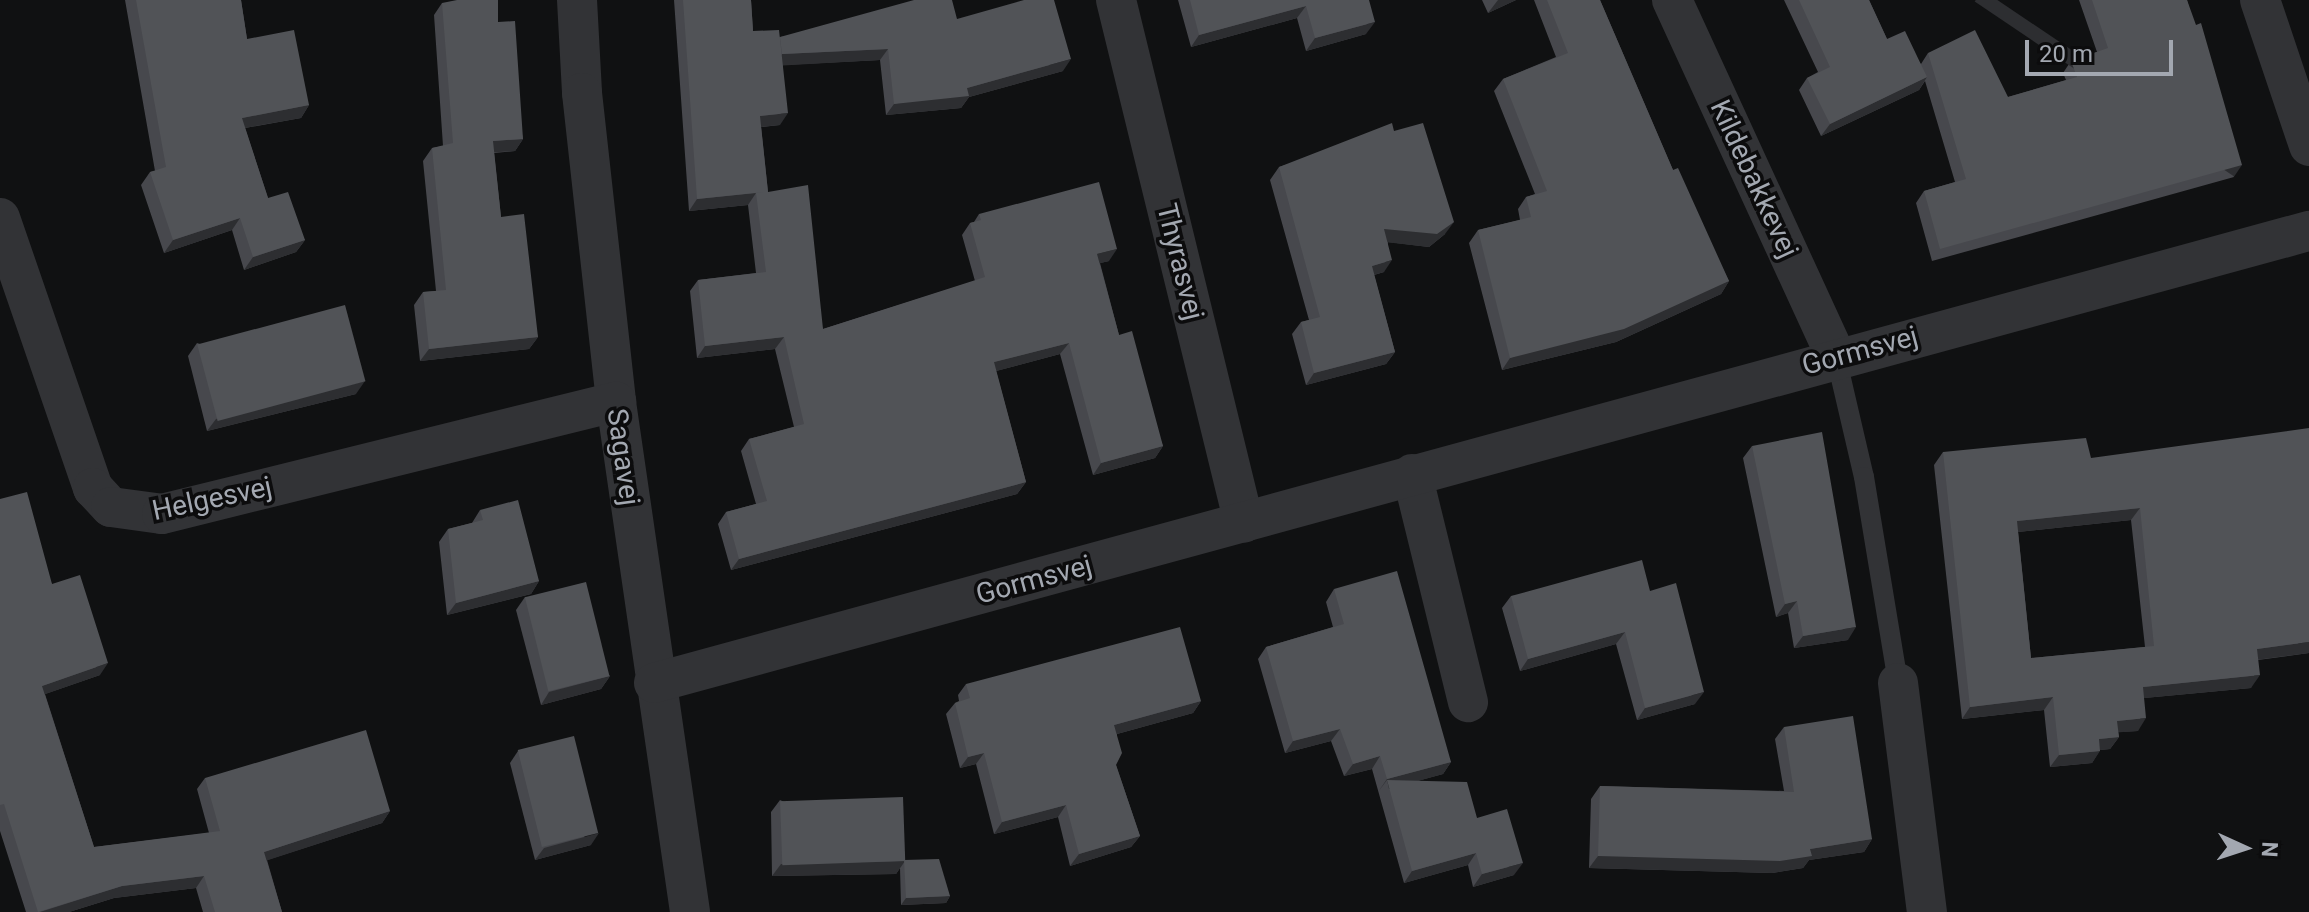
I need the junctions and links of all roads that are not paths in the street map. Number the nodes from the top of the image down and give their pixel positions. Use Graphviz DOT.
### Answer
graph roads {
  1 [pos="577,0"];
  2 [pos="1116,0"];
  3 [pos="1672,0"];
  4 [pos="2260,0"];
  5 [pos="2309,146"];
  6 [pos="0,218"];
  7 [pos="2309,231"];
  8 [pos="1836,357"];
  9 [pos="616,402"];
  10 [pos="1412,474"];
  11 [pos="1244,523"];
  12 [pos="654,683"];
  13 [pos="1898,683"];
  14 [pos="1468,702"];
  15 [pos="690,912"];
  16 [pos="1927,912"];
  1 -- 9 [label="street, Sagavej"];
  2 -- 11 [label="street, Thyrasvej"];
  3 -- 8 [label="street, Kildebakkevej"];
  4 -- 5 [label="street"];
  6 -- 9 [label="street, Helgesvej"];
  7 -- 8 [label="street, Gormsvej"];
  8 -- 10 [label="street, Gormsvej"];
  8 -- 13 [label="lane"];
  9 -- 12 [label="street, Sagavej"];
  10 -- 11 [label="street, Gormsvej"];
  10 -- 14 [label="street"];
  11 -- 12 [label="street, Gormsvej"];
  12 -- 15 [label="street, Sagavej"];
  13 -- 16 [label="street"];
}
